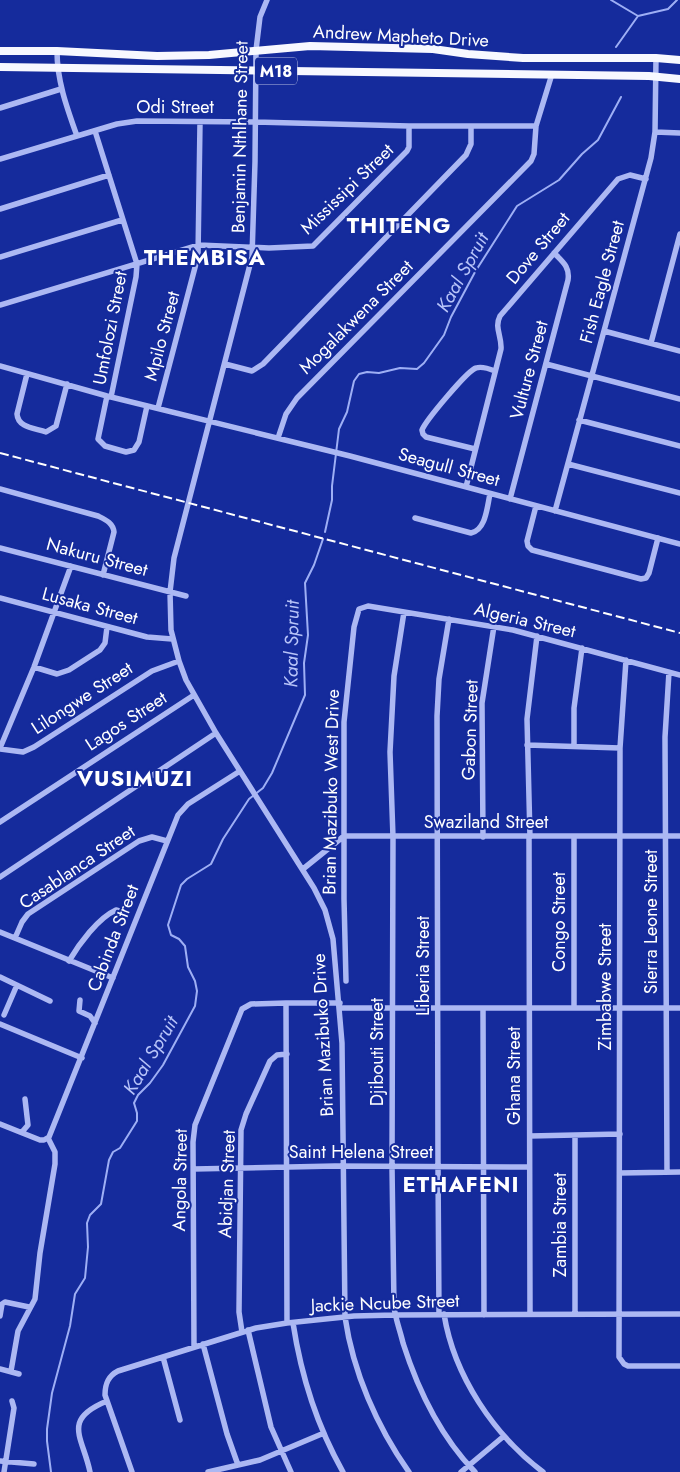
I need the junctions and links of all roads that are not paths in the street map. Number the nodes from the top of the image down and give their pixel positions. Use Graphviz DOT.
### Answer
graph roads {
  1 [pos="267,0"];
  2 [pos="256,50"];
  3 [pos="0,51"];
  4 [pos="57,51"];
  5 [pos="656,58"];
  6 [pos="680,60"];
  7 [pos="0,67"];
  8 [pos="57,67"];
  9 [pos="256,70"];
  10 [pos="552,74"];
  11 [pos="656,76"];
  12 [pos="680,79"];
  13 [pos="61,89"];
  14 [pos="0,108"];
  15 [pos="256,122"];
  16 [pos="200,123"];
  17 [pos="409,126"];
  18 [pos="536,126"];
  19 [pos="472,127"];
  20 [pos="95,131"];
  21 [pos="655,132"];
  22 [pos="680,133"];
  23 [pos="77,136"];
  24 [pos="0,159"];
  25 [pos="109,175"];
  26 [pos="646,179"];
  27 [pos="0,209"];
  28 [pos="122,220"];
  29 [pos="680,234"];
  30 [pos="199,245"];
  31 [pos="253,247"];
  32 [pos="554,253"];
  33 [pos="0,257"];
  34 [pos="137,264"];
  35 [pos="0,305"];
  36 [pos="604,331"];
  37 [pos="651,343"];
  38 [pos="680,351"];
  39 [pos="225,364"];
  40 [pos="546,364"];
  41 [pos="0,366"];
  42 [pos="496,371"];
  43 [pos="27,374"];
  44 [pos="592,376"];
  45 [pos="67,384"];
  46 [pos="109,396"];
  47 [pos="680,399"];
  48 [pos="147,406"];
  49 [pos="158,408"];
  50 [pos="210,420"];
  51 [pos="579,420"];
  52 [pos="278,438"];
  53 [pos="680,446"];
  54 [pos="475,449"];
  55 [pos="568,464"];
  56 [pos="466,487"];
  57 [pos="0,489"];
  58 [pos="680,493"];
  59 [pos="490,494"];
  60 [pos="510,499"];
  61 [pos="536,506"];
  62 [pos="554,511"];
  63 [pos="415,518"];
  64 [pos="658,538"];
  65 [pos="680,544"];
  66 [pos="0,548"];
  67 [pos="71,566"];
  68 [pos="103,575"];
  69 [pos="170,592"];
  70 [pos="186,596"];
  71 [pos="0,598"];
  72 [pos="362,607"];
  73 [pos="54,612"];
  74 [pos="404,612"];
  75 [pos="449,620"];
  76 [pos="107,626"];
  77 [pos="494,626"];
  78 [pos="537,636"];
  79 [pos="172,639"];
  80 [pos="582,648"];
  81 [pos="626,660"];
  82 [pos="179,661"];
  83 [pos="34,667"];
  84 [pos="669,672"];
  85 [pos="680,675"];
  86 [pos="194,695"];
  87 [pos="0,728"];
  88 [pos="7,730"];
  89 [pos="216,733"];
  90 [pos="527,745"];
  91 [pos="574,746"];
  92 [pos="620,748"];
  93 [pos="0,749"];
  94 [pos="240,771"];
  95 [pos="0,822"];
  96 [pos="344,836"];
  97 [pos="483,836"];
  98 [pos="620,836"];
  99 [pos="666,836"];
  100 [pos="680,836"];
  101 [pos="393,837"];
  102 [pos="438,837"];
  103 [pos="529,837"];
  104 [pos="574,837"];
  105 [pos="167,841"];
  106 [pos="303,869"];
  107 [pos="0,877"];
  108 [pos="126,913"];
  109 [pos="0,932"];
  110 [pos="15,938"];
  111 [pos="69,961"];
  112 [pos="0,977"];
  113 [pos="113,978"];
  114 [pos="346,981"];
  115 [pos="17,985"];
  116 [pos="80,1000"];
  117 [pos="50,1001"];
  118 [pos="286,1003"];
  119 [pos="340,1006"];
  120 [pos="574,1007"];
  121 [pos="620,1007"];
  122 [pos="438,1008"];
  123 [pos="529,1008"];
  124 [pos="666,1008"];
  125 [pos="680,1008"];
  126 [pos="392,1009"];
  127 [pos="483,1009"];
  128 [pos="4,1015"];
  129 [pos="95,1023"];
  130 [pos="0,1024"];
  131 [pos="287,1054"];
  132 [pos="82,1058"];
  133 [pos="25,1099"];
  134 [pos="1,1126"];
  135 [pos="22,1132"];
  136 [pos="620,1134"];
  137 [pos="530,1136"];
  138 [pos="575,1136"];
  139 [pos="46,1139"];
  140 [pos="343,1166"];
  141 [pos="438,1166"];
  142 [pos="286,1167"];
  143 [pos="392,1167"];
  144 [pos="484,1167"];
  145 [pos="529,1167"];
  146 [pos="194,1168"];
  147 [pos="240,1168"];
  148 [pos="667,1172"];
  149 [pos="680,1172"];
  150 [pos="620,1173"];
  151 [pos="29,1308"];
  152 [pos="442,1314"];
  153 [pos="484,1314"];
  154 [pos="530,1314"];
  155 [pos="575,1314"];
  156 [pos="680,1314"];
  157 [pos="395,1315"];
  158 [pos="620,1315"];
  159 [pos="0,1316"];
  160 [pos="345,1317"];
  161 [pos="290,1323"];
  162 [pos="245,1331"];
  163 [pos="202,1344"];
  164 [pos="194,1346"];
  165 [pos="163,1357"];
  166 [pos="680,1366"];
  167 [pos="0,1369"];
  168 [pos="11,1371"];
  169 [pos="20,1374"];
  170 [pos="12,1401"];
  171 [pos="106,1401"];
  172 [pos="180,1420"];
  173 [pos="324,1433"];
  174 [pos="504,1436"];
  175 [pos="280,1450"];
  176 [pos="2,1461"];
  177 [pos="34,1464"];
  178 [pos="238,1465"];
  179 [pos="469,1466"];
  180 [pos="4,1472"];
  181 [pos="90,1472"];
  182 [pos="132,1472"];
  183 [pos="208,1472"];
  184 [pos="291,1472"];
  185 [pos="343,1472"];
  186 [pos="409,1472"];
  187 [pos="461,1472"];
  188 [pos="475,1472"];
  189 [pos="543,1472"];
  1 -- 2 [label="street, Benjamin Nthlhane Street"];
  2 -- 4 [label="main road, Andrew Mapheto Drive / M18"];
  2 -- 5 [label="main road, Andrew Mapheto Drive / M18"];
  2 -- 9 [label="street, Benjamin Nthlhane Street"];
  3 -- 4 [label="main road, Andrew Mapheto Drive / M18"];
  4 -- 8 [label="street"];
  5 -- 6 [label="main road, Andrew Mapheto Drive / M18"];
  5 -- 11 [label="street, Fish Eagle Street"];
  7 -- 8 [label="main road, Andrew Mapheto Drive / M18"];
  8 -- 9 [label="main road, Andrew Mapheto Drive / M18"];
  8 -- 13 [label="street"];
  9 -- 10 [label="main road, Andrew Mapheto Drive / M18"];
  9 -- 15 [label="street, Benjamin Nthlhane Street"];
  10 -- 11 [label="main road, Andrew Mapheto Drive / M18"];
  10 -- 18 [label="street, Mogalakwena Street"];
  11 -- 12 [label="main road, M18"];
  11 -- 21 [label="street, Fish Eagle Street"];
  13 -- 14 [label="street"];
  13 -- 23 [label="street"];
  15 -- 16 [label="street, Odi Street"];
  15 -- 17 [label="street, Odi Street"];
  15 -- 31 [label="street, Benjamin Nthlhane Street"];
  16 -- 20 [label="street, Odi Street"];
  16 -- 30 [label="street, Mpilo Street"];
  17 -- 19 [label="street, Odi Street"];
  17 -- 31 [label="street, Mississipi Street"];
  18 -- 19 [label="street, Odi Street"];
  18 -- 52 [label="street, Mogalakwena Street"];
  19 -- 39 [label="street"];
  20 -- 23 [label="street, Odi Street"];
  20 -- 25 [label="street"];
  21 -- 22 [label="street"];
  21 -- 26 [label="street, Fish Eagle Street"];
  23 -- 24 [label="street, Odi Street"];
  25 -- 27 [label="street"];
  25 -- 28 [label="street"];
  26 -- 32 [label="street, Dove Street"];
  26 -- 36 [label="street, Fish Eagle Street"];
  28 -- 33 [label="street"];
  28 -- 34 [label="street"];
  29 -- 37 [label="street"];
  30 -- 31 [label="street, Mississipi Street"];
  30 -- 34 [label="street, Mississipi Street"];
  30 -- 49 [label="street, Mpilo Street"];
  31 -- 39 [label="street, Benjamin Nthlhane Street"];
  32 -- 40 [label="street, Vulture Street"];
  32 -- 42 [label="street, Dove Street"];
  34 -- 35 [label="street, Mississipi Street"];
  34 -- 46 [label="street, Umfolozi Street"];
  36 -- 37 [label="street"];
  36 -- 44 [label="street, Fish Eagle Street"];
  37 -- 38 [label="street"];
  39 -- 50 [label="street, Benjamin Nthlhane Street"];
  40 -- 44 [label="street"];
  40 -- 60 [label="street, Vulture Street"];
  41 -- 43 [label="street, Seagull Street"];
  42 -- 54 [label="street, Dove Street"];
  42 -- 54 [label="street"];
  43 -- 45 [label="street, Seagull Street"];
  43 -- 45 [label="street"];
  44 -- 47 [label="street"];
  44 -- 51 [label="street, Fish Eagle Street"];
  45 -- 46 [label="street, Seagull Street"];
  46 -- 48 [label="street, Seagull Street"];
  46 -- 48 [label="street, Umfolozi Street"];
  48 -- 49 [label="street, Seagull Street"];
  49 -- 50 [label="street, Seagull Street"];
  50 -- 52 [label="street, Seagull Street"];
  50 -- 69 [label="street, Brian Mazibuko Drive"];
  51 -- 53 [label="street"];
  51 -- 55 [label="street, Fish Eagle Street"];
  52 -- 56 [label="street, Seagull Street"];
  54 -- 56 [label="street, Dove Street"];
  55 -- 58 [label="street"];
  55 -- 62 [label="street, Fish Eagle Street"];
  56 -- 59 [label="street, Seagull Street"];
  57 -- 68 [label="street"];
  59 -- 60 [label="street, Seagull Street"];
  59 -- 63 [label="street"];
  60 -- 61 [label="street, Seagull Street"];
  61 -- 62 [label="street, Seagull Street"];
  61 -- 64 [label="street"];
  62 -- 64 [label="street, Seagull Street"];
  64 -- 65 [label="street, Seagull Street"];
  66 -- 67 [label="street, Nakuru Street"];
  67 -- 68 [label="street, Nakuru Street"];
  67 -- 73 [label="street"];
  68 -- 69 [label="street, Nakuru Street"];
  69 -- 70 [label="street, Nakuru Street"];
  69 -- 79 [label="street, Brian Mazibuko Drive"];
  71 -- 73 [label="street, Lusaka Street"];
  72 -- 74 [label="street, Algeria Street"];
  72 -- 96 [label="street, Brian Mazibuko West Drive"];
  73 -- 76 [label="street, Lusaka Street"];
  73 -- 83 [label="street"];
  74 -- 75 [label="street, Algeria Street"];
  74 -- 101 [label="street, Djibouti Street"];
  75 -- 77 [label="street, Algeria Street"];
  75 -- 102 [label="street, Liberia Street"];
  76 -- 79 [label="street, Lusaka Street"];
  76 -- 83 [label="street"];
  77 -- 78 [label="street, Algeria Street"];
  77 -- 97 [label="street, Gabon Street"];
  78 -- 80 [label="street, Algeria Street"];
  78 -- 90 [label="street, Ghana Street"];
  79 -- 82 [label="street, Brian Mazibuko Drive"];
  80 -- 81 [label="street, Algeria Street"];
  80 -- 91 [label="street"];
  81 -- 84 [label="street, Algeria Street"];
  81 -- 92 [label="street, Zimbabwe Street"];
  82 -- 86 [label="street, Brian Mazibuko Drive"];
  82 -- 93 [label="street, Lilongwe Street"];
  83 -- 88 [label="street"];
  84 -- 85 [label="street, Algeria Street"];
  84 -- 99 [label="street, Sierra Leone Street"];
  86 -- 89 [label="street, Brian Mazibuko Drive"];
  86 -- 95 [label="street, Lagos Street"];
  87 -- 88 [label="street"];
  88 -- 93 [label="street"];
  89 -- 94 [label="street, Brian Mazibuko Drive"];
  89 -- 107 [label="street"];
  90 -- 91 [label="street"];
  90 -- 103 [label="street, Ghana Street"];
  91 -- 92 [label="street"];
  92 -- 98 [label="street, Zimbabwe Street"];
  94 -- 105 [label="street, Cabinda Street"];
  94 -- 106 [label="street, Brian Mazibuko Drive"];
  96 -- 101 [label="street, Swaziland Street"];
  96 -- 106 [label="street"];
  96 -- 114 [label="street, Brian Mazibuko West Drive"];
  97 -- 102 [label="street, Swaziland Street"];
  97 -- 103 [label="street, Swaziland Street"];
  98 -- 99 [label="street, Swaziland Street"];
  98 -- 104 [label="street, Swaziland Street"];
  98 -- 121 [label="street, Zimbabwe Street"];
  99 -- 100 [label="street, Swaziland Street"];
  99 -- 124 [label="street, Sierra Leone Street"];
  101 -- 102 [label="street, Swaziland Street"];
  101 -- 126 [label="street, Djibouti Street"];
  102 -- 122 [label="street, Liberia Street"];
  103 -- 104 [label="street, Swaziland Street"];
  103 -- 123 [label="street, Ghana Street"];
  104 -- 120 [label="street, Congo Street"];
  105 -- 110 [label="street, Casablanca Street"];
  105 -- 113 [label="street, Cabinda Street"];
  106 -- 119 [label="street, Brian Mazibuko Drive"];
  108 -- 111 [label="street"];
  109 -- 110 [label="street"];
  110 -- 111 [label="street"];
  111 -- 113 [label="street"];
  112 -- 115 [label="street"];
  113 -- 129 [label="street, Cabinda Street"];
  115 -- 117 [label="street"];
  115 -- 128 [label="street"];
  116 -- 129 [label="street"];
  118 -- 119 [label="street, Angola Street"];
  118 -- 131 [label="street"];
  118 -- 146 [label="street, Angola Street"];
  119 -- 126 [label="street, Angola Street"];
  119 -- 140 [label="street, Brian Mazibuko Drive"];
  120 -- 121 [label="street, Angola Street"];
  120 -- 123 [label="street, Angola Street"];
  121 -- 124 [label="street, Angola Street"];
  121 -- 136 [label="street, Zimbabwe Street"];
  122 -- 126 [label="street, Angola Street"];
  122 -- 127 [label="street, Angola Street"];
  122 -- 141 [label="street, Liberia Street"];
  123 -- 127 [label="street, Angola Street"];
  123 -- 137 [label="street, Ghana Street"];
  124 -- 125 [label="street, Angola Street"];
  124 -- 148 [label="street, Sierra Leone Street"];
  126 -- 143 [label="street, Djibouti Street"];
  127 -- 144 [label="street"];
  129 -- 132 [label="street, Cabinda Street"];
  130 -- 132 [label="street"];
  131 -- 142 [label="street"];
  131 -- 147 [label="street, Abidjan Street"];
  132 -- 139 [label="street, Cabinda Street"];
  133 -- 135 [label="street"];
  134 -- 135 [label="street"];
  135 -- 139 [label="street"];
  136 -- 138 [label="street"];
  136 -- 150 [label="street, Zimbabwe Street"];
  137 -- 138 [label="street"];
  137 -- 145 [label="street, Ghana Street"];
  138 -- 155 [label="street, Zambia Street"];
  139 -- 151 [label="street"];
  140 -- 142 [label="street, Saint Helena Street"];
  140 -- 143 [label="street, Saint Helena Street"];
  140 -- 160 [label="street, Brian Mazibuko Drive"];
  141 -- 143 [label="street, Saint Helena Street"];
  141 -- 144 [label="street, Saint Helena Street"];
  141 -- 152 [label="street, Liberia Street"];
  142 -- 147 [label="street, Saint Helena Street"];
  142 -- 161 [label="street"];
  143 -- 157 [label="street, Djibouti Street"];
  144 -- 145 [label="street, Saint Helena Street"];
  144 -- 153 [label="street"];
  145 -- 154 [label="street, Ghana Street"];
  146 -- 147 [label="street, Saint Helena Street"];
  146 -- 164 [label="street, Angola Street"];
  147 -- 162 [label="street, Abidjan Street"];
  148 -- 149 [label="street"];
  148 -- 150 [label="street"];
  150 -- 158 [label="street, Zimbabwe Street"];
  151 -- 159 [label="street"];
  151 -- 168 [label="street"];
  152 -- 153 [label="street, Jackie Ncube Street"];
  152 -- 157 [label="street, Jackie Ncube Street"];
  152 -- 174 [label="street, Liberia Street"];
  153 -- 154 [label="street, Jackie Ncube Street"];
  154 -- 155 [label="street, Jackie Ncube Street"];
  155 -- 158 [label="street, Jackie Ncube Street"];
  156 -- 158 [label="street, Jackie Ncube Street"];
  157 -- 160 [label="street, Jackie Ncube Street"];
  157 -- 179 [label="street, Djibouti Street"];
  158 -- 166 [label="street, Zimbabwe Street"];
  160 -- 161 [label="street, Jackie Ncube Street"];
  160 -- 186 [label="street, Brian Mazibuko Drive"];
  161 -- 162 [label="street, Jackie Ncube Street"];
  161 -- 173 [label="street"];
  162 -- 163 [label="street, Jackie Ncube Street"];
  162 -- 175 [label="street, Abidjan Street"];
  163 -- 164 [label="street, Jackie Ncube Street"];
  163 -- 178 [label="street"];
  164 -- 165 [label="street, Jackie Ncube Street"];
  165 -- 171 [label="street, Jackie Ncube Street"];
  165 -- 172 [label="street"];
  167 -- 168 [label="street"];
  168 -- 169 [label="street"];
  170 -- 176 [label="street"];
  171 -- 181 [label="street"];
  171 -- 182 [label="street"];
  173 -- 175 [label="street"];
  173 -- 185 [label="street"];
  174 -- 179 [label="street"];
  174 -- 189 [label="street, Liberia Street"];
  175 -- 178 [label="street"];
  175 -- 184 [label="street, Abidjan Street"];
  176 -- 177 [label="street"];
  176 -- 180 [label="street"];
  178 -- 183 [label="street"];
  179 -- 187 [label="street"];
  179 -- 188 [label="street, Djibouti Street"];
}
